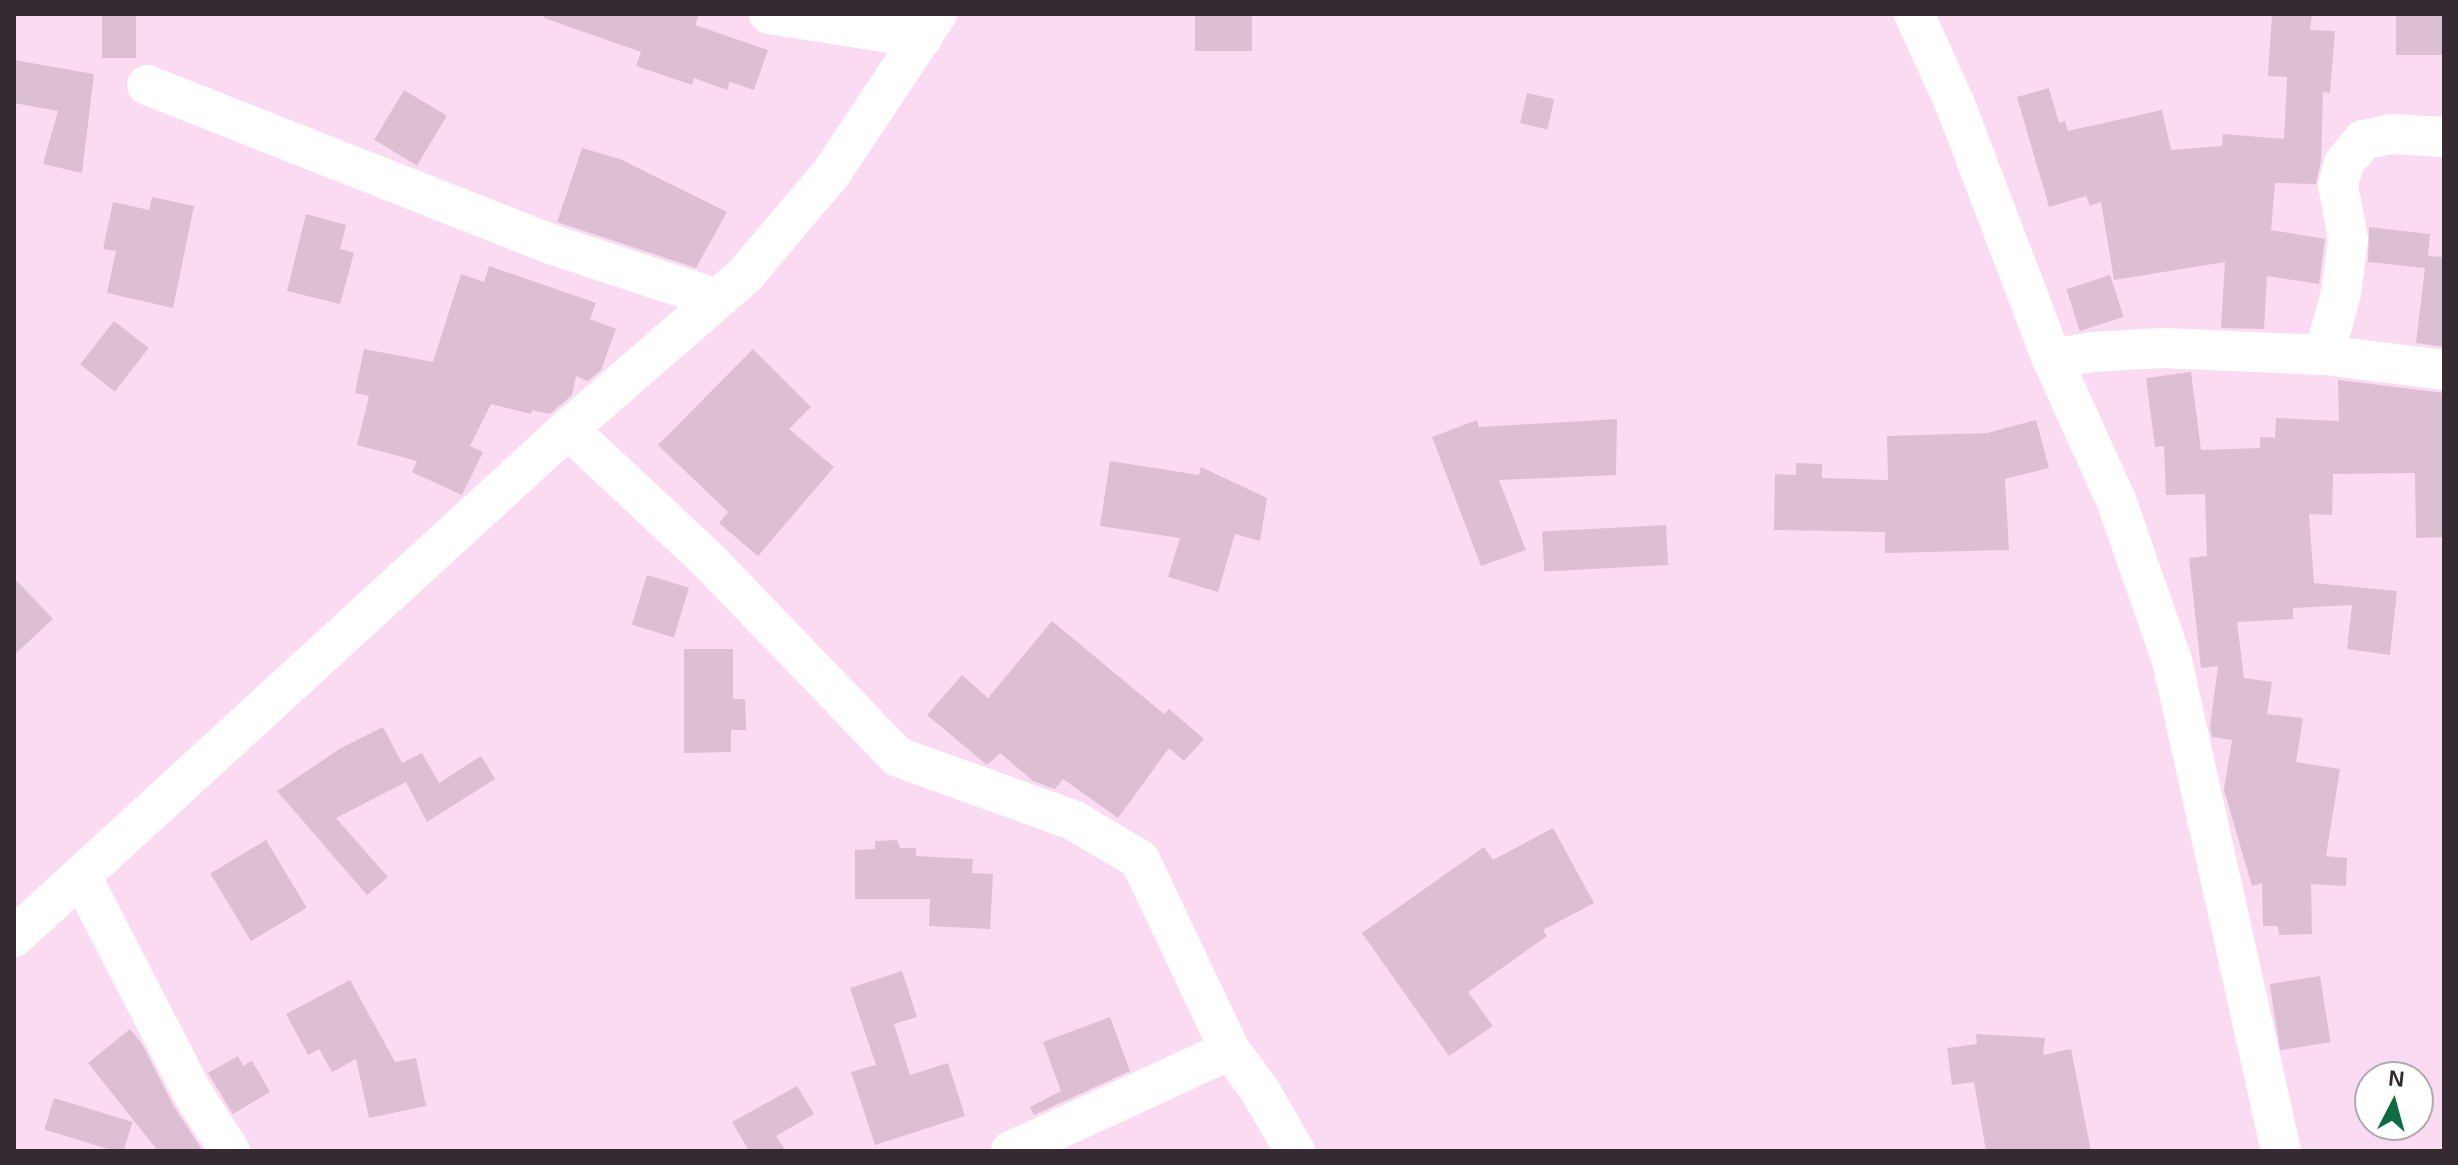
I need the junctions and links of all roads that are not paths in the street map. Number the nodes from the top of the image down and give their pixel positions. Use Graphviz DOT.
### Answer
graph roads {
  1 [pos="769,14"];
  2 [pos="1914,14"];
  3 [pos="929,26"];
  4 [pos="147,85"];
  5 [pos="2444,137"];
  6 [pos="717,299"];
  7 [pos="2324,355"];
  8 [pos="2052,359"];
  9 [pos="2444,370"];
  10 [pos="568,429"];
  11 [pos="81,876"];
  12 [pos="14,937"];
  13 [pos="1230,1050"];
  14 [pos="230,1151"];
  15 [pos="1011,1151"];
  16 [pos="1295,1151"];
  17 [pos="2281,1151"];
  1 -- 3 [label="street"];
  2 -- 8 [label="street"];
  3 -- 6 [label="street"];
  4 -- 6 [label="street"];
  5 -- 7 [label="street"];
  6 -- 10 [label="street"];
  7 -- 8 [label="street"];
  7 -- 9 [label="street"];
  8 -- 17 [label="street"];
  10 -- 11 [label="street"];
  10 -- 13 [label="street"];
  11 -- 12 [label="street"];
  11 -- 14 [label="street"];
  13 -- 15 [label="street"];
  13 -- 16 [label="street"];
}
